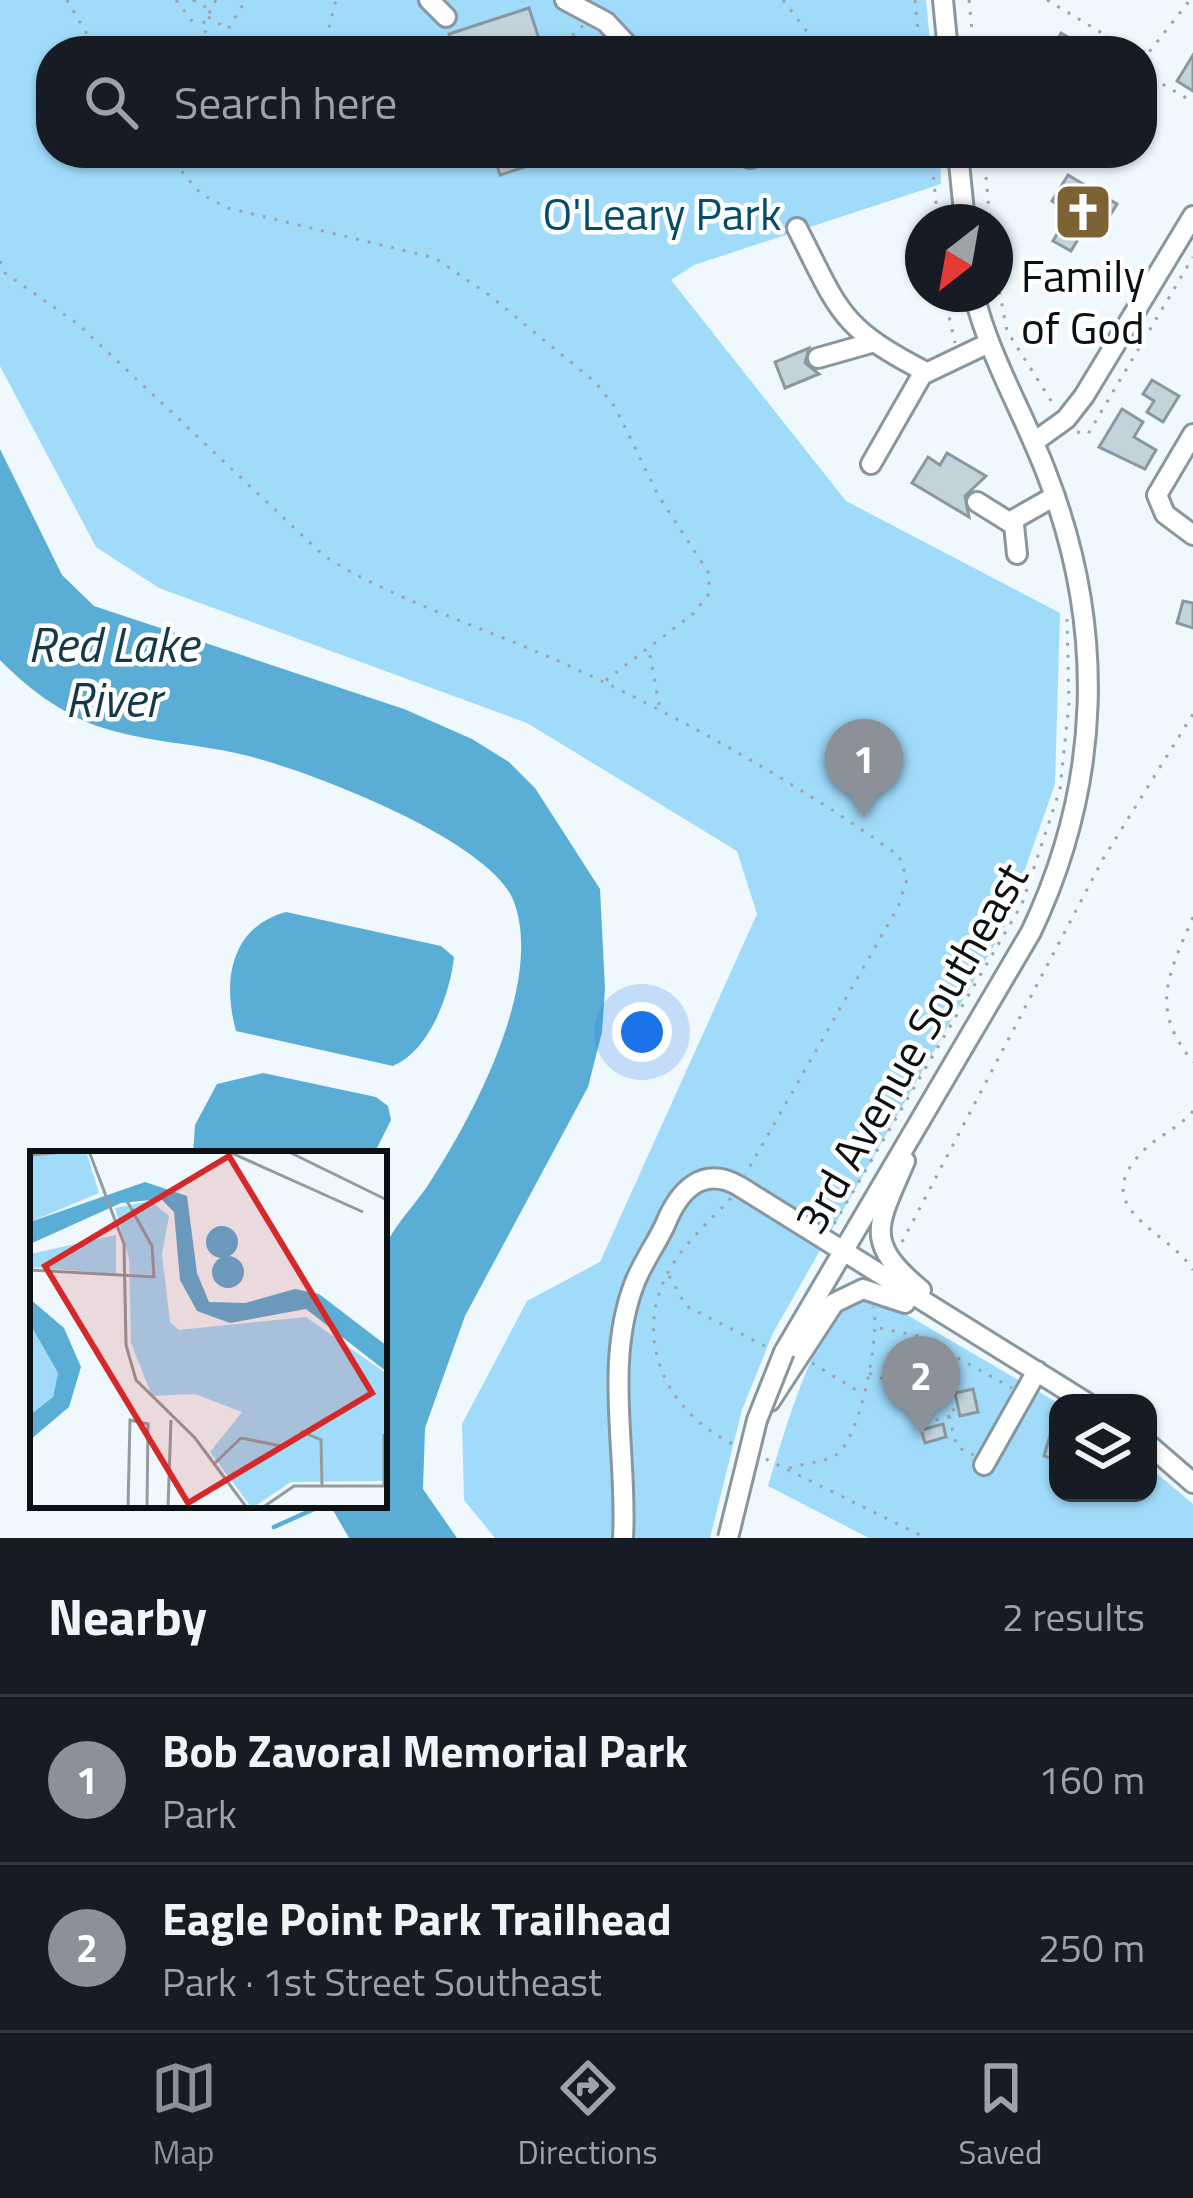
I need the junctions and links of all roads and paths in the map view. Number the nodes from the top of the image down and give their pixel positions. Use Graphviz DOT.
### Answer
graph roads {
  1 [pos="67,0"];
  2 [pos="176,0"];
  3 [pos="193,0"];
  4 [pos="216,0"];
  5 [pos="239,0"];
  6 [pos="336,0"];
  7 [pos="429,0"];
  8 [pos="565,0"];
  9 [pos="607,0"];
  10 [pos="783,0"];
  11 [pos="915,0"];
  12 [pos="943,0"];
  13 [pos="969,0"];
  14 [pos="1047,0"];
  15 [pos="1190,0"];
  16 [pos="208,13"];
  17 [pos="446,17"];
  18 [pos="597,20"];
  19 [pos="194,25"];
  20 [pos="89,36"];
  21 [pos="206,36"];
  22 [pos="327,36"];
  23 [pos="569,36"];
  24 [pos="616,36"];
  25 [pos="811,36"];
  26 [pos="919,36"];
  27 [pos="947,36"];
  28 [pos="973,36"];
  29 [pos="1107,36"];
  30 [pos="1157,42"];
  31 [pos="1157,81"];
  32 [pos="1193,102"];
  33 [pos="179,168"];
  34 [pos="933,168"];
  35 [pos="960,168"];
  36 [pos="986,168"];
  37 [pos="936,204"];
  38 [pos="963,204"];
  39 [pos="989,204"];
  40 [pos="1193,216"];
  41 [pos="797,228"];
  42 [pos="1193,257"];
  43 [pos="0,260"];
  44 [pos="949,312"];
  45 [pos="980,312"];
  46 [pos="1003,312"];
  47 [pos="989,343"];
  48 [pos="871,344"];
  49 [pos="960,356"];
  50 [pos="818,358"];
  51 [pos="926,372"];
  52 [pos="1066,419"];
  53 [pos="1193,434"];
  54 [pos="1034,442"];
  55 [pos="871,464"];
  56 [pos="1055,496"];
  57 [pos="977,502"];
  58 [pos="1011,521"];
  59 [pos="1193,535"];
  60 [pos="1017,554"];
  61 [pos="1068,612"];
  62 [pos="650,652"];
  63 [pos="602,682"];
  64 [pos="660,712"];
  65 [pos="1193,714"];
  66 [pos="1193,917"];
  67 [pos="1193,1062"];
  68 [pos="930,1102"];
  69 [pos="1193,1111"];
  70 [pos="739,1186"];
  71 [pos="827,1226"];
  72 [pos="894,1242"];
  73 [pos="840,1252"];
  74 [pos="1193,1270"];
  75 [pos="668,1274"];
  76 [pos="863,1300"];
  77 [pos="876,1327"];
  78 [pos="971,1332"];
  79 [pos="936,1345"];
  80 [pos="790,1355"];
  81 [pos="1037,1371"];
  82 [pos="867,1373"];
  83 [pos="861,1393"];
  84 [pos="1073,1394"];
  85 [pos="1024,1395"];
  86 [pos="949,1417"];
  87 [pos="735,1445"];
  88 [pos="1157,1452"];
  89 [pos="753,1453"];
  90 [pos="985,1463"];
  91 [pos="788,1469"];
  92 [pos="1193,1483"];
  93 [pos="623,1538"];
  94 [pos="728,1538"];
  95 [pos="926,1538"];
  1 -- 20 [label="path"];
  2 -- 19 [label="path"];
  3 -- 16 [label="path"];
  4 -- 16 [label="path"];
  5 -- 16 [label="path"];
  6 -- 22 [label="path"];
  7 -- 17 [label="street"];
  8 -- 18 [label="street"];
  9 -- 18 [label="street"];
  10 -- 25 [label="path"];
  11 -- 26 [label="path"];
  12 -- 27 [label="street"];
  13 -- 28 [label="path"];
  14 -- 29 [label="path"];
  15 -- 30 [label="path"];
  16 -- 21 [label="path"];
  18 -- 23 [label="path"];
  18 -- 24 [label="street"];
  31 -- 32 [label="path"];
  33 -- 62 [label="path"];
  34 -- 37 [label="path"];
  35 -- 38 [label="street"];
  36 -- 39 [label="path"];
  40 -- 52 [label="street"];
  41 -- 48 [label="street"];
  42 -- 52 [label="path"];
  43 -- 63 [label="path"];
  44 -- 49 [label="path"];
  45 -- 47 [label="street, 3rd Avenue Southeast"];
  46 -- 52 [label="path"];
  47 -- 49 [label="street"];
  47 -- 54 [label="street, 3rd Avenue Southeast"];
  48 -- 50 [label="street"];
  48 -- 51 [label="street"];
  49 -- 51 [label="street"];
  51 -- 55 [label="street"];
  52 -- 54 [label="street"];
  53 -- 59 [label="street"];
  54 -- 56 [label="street, 3rd Avenue Southeast"];
  56 -- 58 [label="street"];
  56 -- 68 [label="street, 3rd Avenue Southeast"];
  57 -- 58 [label="street"];
  58 -- 60 [label="street"];
  61 -- 71 [label="path"];
  62 -- 63 [label="path"];
  62 -- 64 [label="path"];
  63 -- 64 [label="path"];
  64 -- 70 [label="path"];
  65 -- 72 [label="path"];
  66 -- 67 [label="path"];
  68 -- 73 [label="street, 3rd Avenue Southeast"];
  68 -- 78 [label="street"];
  69 -- 74 [label="path"];
  70 -- 73 [label="street"];
  70 -- 75 [label="path"];
  70 -- 93 [label="street"];
  73 -- 78 [label="street"];
  73 -- 80 [label="street, 3rd Avenue Southeast"];
  75 -- 80 [label="path"];
  75 -- 87 [label="path"];
  76 -- 77 [label="path"];
  77 -- 79 [label="path"];
  77 -- 82 [label="path"];
  78 -- 80 [label="street"];
  78 -- 81 [label="street"];
  79 -- 85 [label="path"];
  79 -- 86 [label="path"];
  80 -- 83 [label="path"];
  80 -- 94 [label="street, 3rd Avenue Southeast, bridge"];
  81 -- 84 [label="street"];
  81 -- 85 [label="street"];
  82 -- 83 [label="path"];
  82 -- 86 [label="path"];
  83 -- 91 [label="path"];
  85 -- 90 [label="street"];
  86 -- 90 [label="path"];
  88 -- 92 [label="street"];
  89 -- 91 [label="path"];
  91 -- 95 [label="path"];
}
